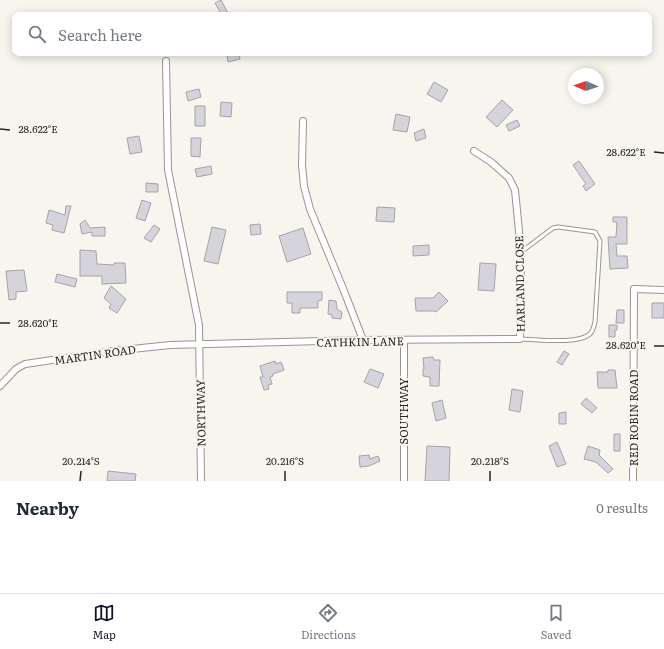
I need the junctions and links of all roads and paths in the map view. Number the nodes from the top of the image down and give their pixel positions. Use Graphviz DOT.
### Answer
graph roads {
  1 [pos="166,61"];
  2 [pos="303,121"];
  3 [pos="474,151"];
  4 [pos="521,252"];
  5 [pos="664,290"];
  6 [pos="520,339"];
  7 [pos="363,340"];
  8 [pos="404,340"];
  9 [pos="200,345"];
  10 [pos="0,386"];
  11 [pos="201,481"];
  12 [pos="404,481"];
  13 [pos="633,481"];
  1 -- 9 [label="street, NORTHWAY"];
  2 -- 7 [label="street"];
  3 -- 4 [label="street, HARLAND CLOSE"];
  4 -- 6 [label="street, HARLAND CLOSE"];
  4 -- 6 [label="lane"];
  5 -- 13 [label="street, RED ROBIN ROAD"];
  6 -- 8 [label="street, CATHKIN LANE"];
  7 -- 8 [label="street, CATHKIN LANE"];
  7 -- 9 [label="street, CATHKIN LANE"];
  8 -- 12 [label="street, SOUTHWAY"];
  9 -- 10 [label="street, MARTIN ROAD"];
  9 -- 11 [label="street, NORTHWAY"];
}
